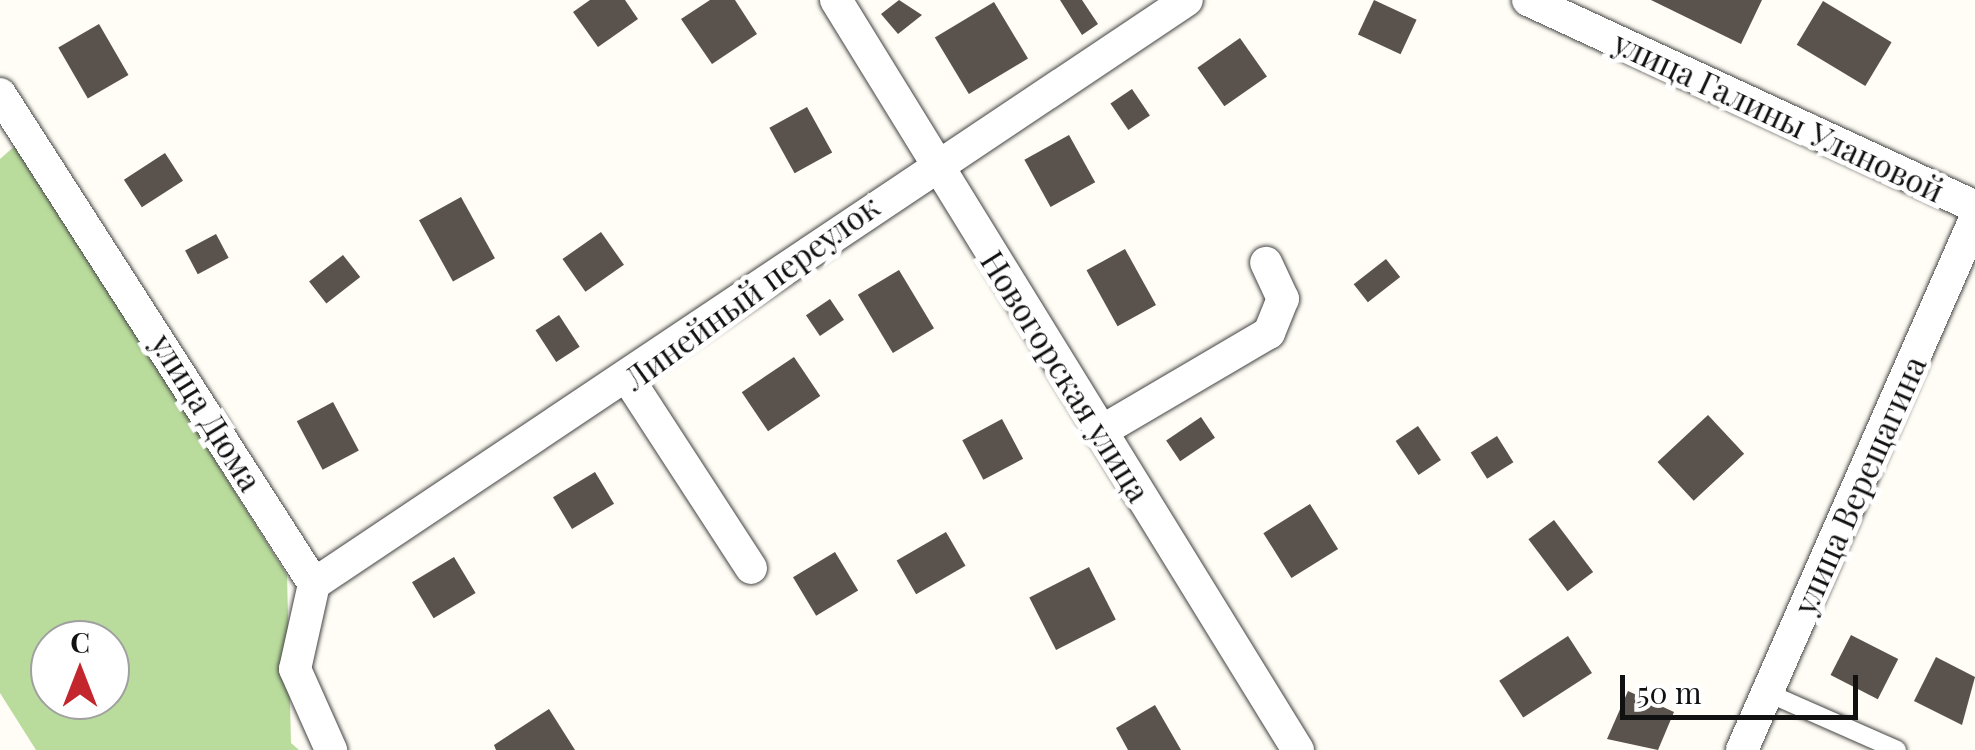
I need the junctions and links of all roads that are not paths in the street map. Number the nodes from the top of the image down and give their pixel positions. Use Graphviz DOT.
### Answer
graph roads {
  1 [pos="836,0"];
  2 [pos="1187,0"];
  3 [pos="1528,0"];
  4 [pos="0,94"];
  5 [pos="932,162"];
  6 [pos="1975,208"];
  7 [pos="1975,219"];
  8 [pos="1266,263"];
  9 [pos="630,380"];
  10 [pos="1100,432"];
  11 [pos="751,568"];
  12 [pos="314,584"];
  13 [pos="1768,694"];
  14 [pos="331,750"];
  15 [pos="1298,750"];
  16 [pos="1742,750"];
  17 [pos="1897,750"];
  1 -- 5 [label="street, Новогорская улица"];
  2 -- 5 [label="street, Линейный переулок"];
  3 -- 6 [label="street, улица Галины Улановой"];
  4 -- 12 [label="street, улица Дюма"];
  5 -- 9 [label="street, Линейный переулок"];
  5 -- 10 [label="street, Новогорская улица"];
  7 -- 13 [label="street, улица Верещагина"];
  8 -- 10 [label="street"];
  9 -- 11 [label="street"];
  9 -- 12 [label="street, Линейный переулок"];
  10 -- 15 [label="street, Новогорская улица"];
  12 -- 14 [label="street"];
  13 -- 16 [label="street, улица Верещагина"];
  13 -- 17 [label="lane"];
}
